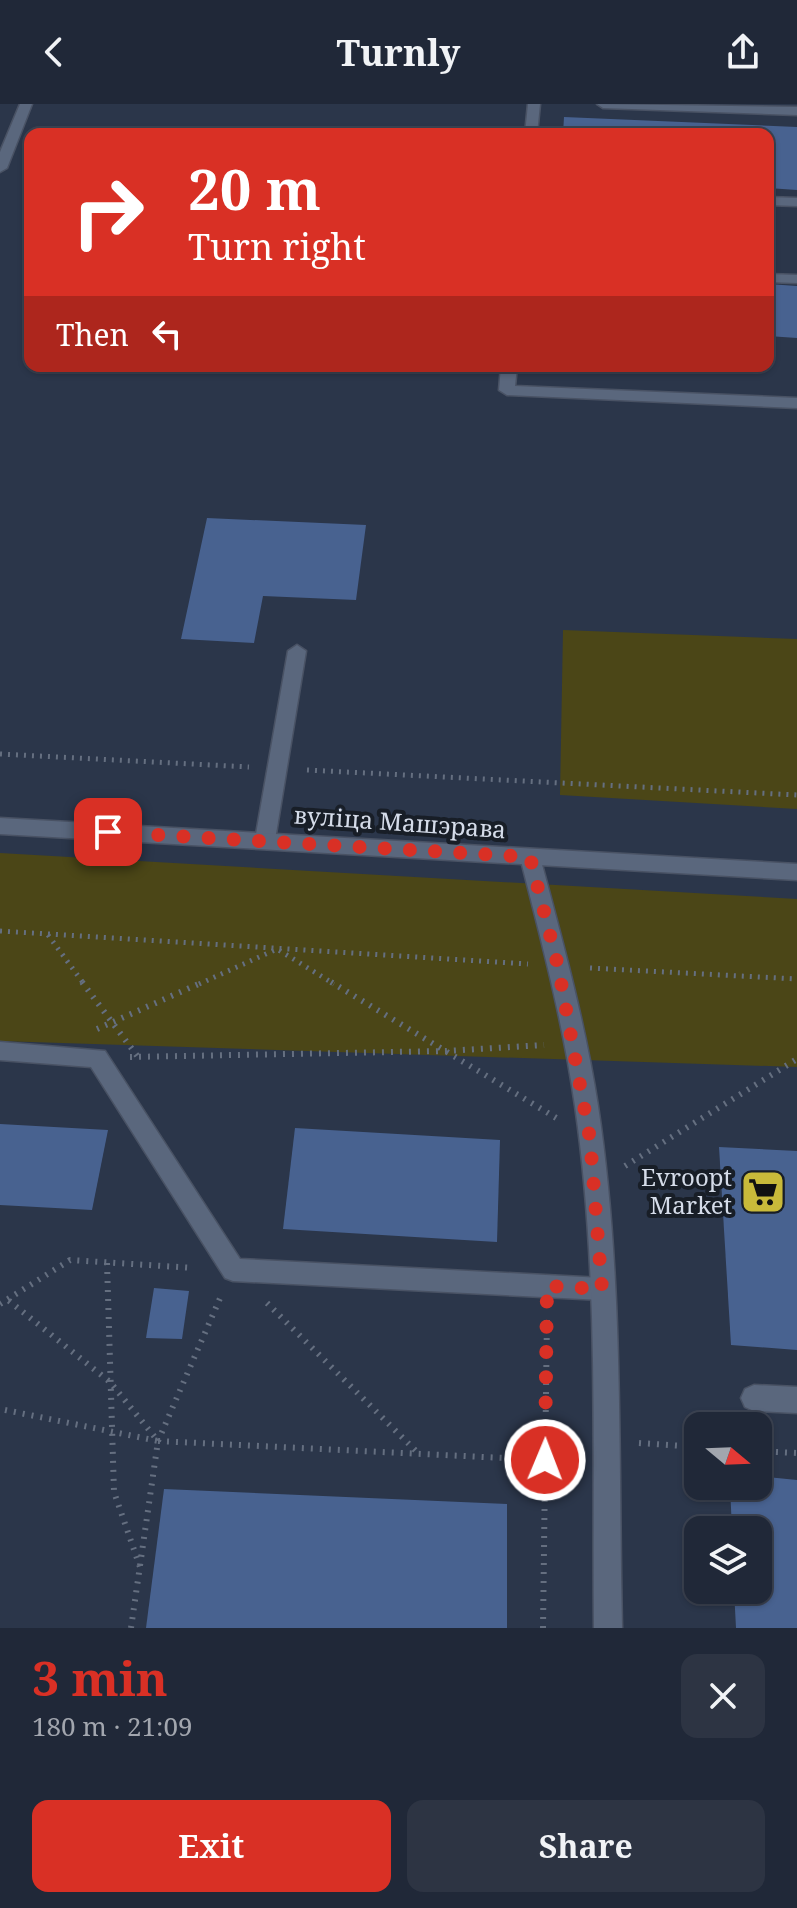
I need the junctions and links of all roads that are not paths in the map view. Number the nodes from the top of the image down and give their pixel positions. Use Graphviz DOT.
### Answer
graph roads {
  1 [pos="26,104"];
  2 [pos="534,104"];
  3 [pos="603,104"];
  4 [pos="797,111"];
  5 [pos="532,128"];
  6 [pos="0,168"];
  7 [pos="774,201"];
  8 [pos="797,202"];
  9 [pos="774,278"];
  10 [pos="797,279"];
  11 [pos="508,372"];
  12 [pos="797,403"];
  13 [pos="297,651"];
  14 [pos="0,826"];
  15 [pos="265,840"];
  16 [pos="530,857"];
  17 [pos="797,872"];
  18 [pos="0,1051"];
  19 [pos="602,1289"];
  20 [pos="754,1398"];
  21 [pos="797,1400"];
  22 [pos="608,1628"];
  1 -- 6 [label="street"];
  2 -- 5 [label="street"];
  3 -- 4 [label="street"];
  7 -- 8 [label="street"];
  9 -- 10 [label="street"];
  11 -- 12 [label="street"];
  13 -- 15 [label="street"];
  14 -- 15 [label="street, вуліца Машэрава"];
  15 -- 16 [label="street, вуліца Машэрава"];
  16 -- 17 [label="street, вуліца Машэрава"];
  16 -- 19 [label="street"];
  18 -- 19 [label="street"];
  19 -- 22 [label="street"];
  20 -- 21 [label="street"];
}
